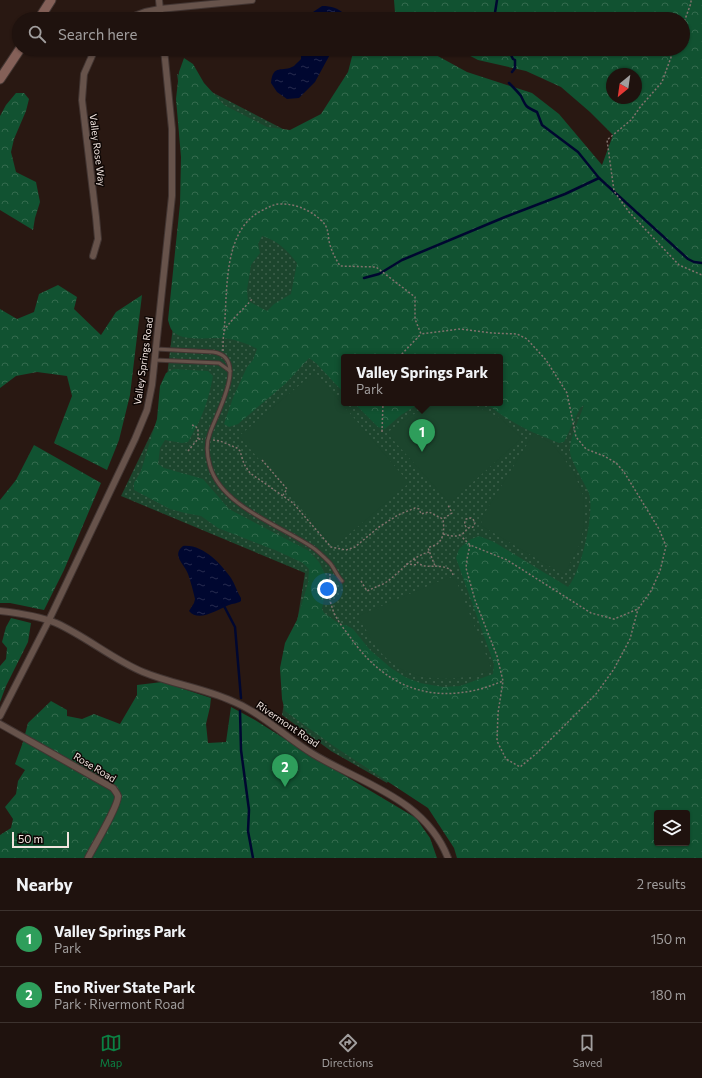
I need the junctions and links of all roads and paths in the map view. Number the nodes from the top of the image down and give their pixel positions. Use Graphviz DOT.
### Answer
graph roads {
  1 [pos="51,0"];
  2 [pos="159,0"];
  3 [pos="252,0"];
  4 [pos="691,0"];
  5 [pos="160,9"];
  6 [pos="43,12"];
  7 [pos="145,12"];
  8 [pos="160,12"];
  9 [pos="688,12"];
  10 [pos="15,56"];
  11 [pos="92,56"];
  12 [pos="165,56"];
  13 [pos="671,56"];
  14 [pos="0,79"];
  15 [pos="93,256"];
  16 [pos="702,274"];
  17 [pos="252,299"];
  18 [pos="224,331"];
  19 [pos="421,334"];
  20 [pos="156,349"];
  21 [pos="403,354"];
  22 [pos="224,355"];
  23 [pos="155,360"];
  24 [pos="230,371"];
  25 [pos="383,406"];
  26 [pos="192,425"];
  27 [pos="382,432"];
  28 [pos="198,439"];
  29 [pos="208,439"];
  30 [pos="188,451"];
  31 [pos="262,460"];
  32 [pos="283,495"];
  33 [pos="448,505"];
  34 [pos="444,519"];
  35 [pos="468,528"];
  36 [pos="443,534"];
  37 [pos="460,536"];
  38 [pos="470,545"];
  39 [pos="429,552"];
  40 [pos="414,559"];
  41 [pos="331,564"];
  42 [pos="406,564"];
  43 [pos="419,565"];
  44 [pos="435,566"];
  45 [pos="453,575"];
  46 [pos="342,581"];
  47 [pos="361,581"];
  48 [pos="638,609"];
  49 [pos="0,611"];
  50 [pos="48,620"];
  51 [pos="503,681"];
  52 [pos="0,716"];
  53 [pos="0,724"];
  54 [pos="88,858"];
  55 [pos="448,858"];
  1 -- 6 [label="street"];
  2 -- 5 [label="street"];
  3 -- 5 [label="street"];
  4 -- 9 [label="path"];
  5 -- 7 [label="street"];
  5 -- 8 [label="street"];
  10 -- 14 [label="street"];
  11 -- 15 [label="street, Valley Rose Way"];
  12 -- 20 [label="street, Valley Springs Road"];
  13 -- 16 [label="path"];
  17 -- 18 [label="path"];
  18 -- 19 [label="path"];
  18 -- 22 [label="path"];
  19 -- 21 [label="path"];
  19 -- 48 [label="path"];
  20 -- 22 [label="lane"];
  20 -- 23 [label="street, Valley Springs Road"];
  22 -- 24 [label="lane"];
  23 -- 24 [label="lane"];
  23 -- 50 [label="street, Valley Springs Road"];
  24 -- 29 [label="lane"];
  25 -- 27 [label="path"];
  26 -- 28 [label="path"];
  28 -- 29 [label="path"];
  28 -- 30 [label="path"];
  29 -- 32 [label="path"];
  29 -- 41 [label="lane"];
  31 -- 32 [label="path"];
  32 -- 34 [label="path"];
  33 -- 34 [label="path"];
  34 -- 36 [label="path"];
  35 -- 35 [label="path"];
  35 -- 37 [label="path"];
  36 -- 37 [label="path"];
  36 -- 39 [label="path"];
  37 -- 38 [label="path"];
  38 -- 48 [label="path"];
  38 -- 51 [label="path"];
  39 -- 40 [label="path"];
  39 -- 44 [label="path"];
  40 -- 42 [label="path"];
  40 -- 43 [label="path"];
  41 -- 46 [label="lane"];
  41 -- 51 [label="path"];
  42 -- 43 [label="path"];
  42 -- 47 [label="path"];
  43 -- 44 [label="path"];
  44 -- 45 [label="path"];
  48 -- 51 [label="path"];
  49 -- 50 [label="street, Rivermont Road"];
  50 -- 52 [label="street, Valley Springs Road"];
  50 -- 55 [label="street, Rivermont Road"];
  53 -- 54 [label="street, Rose Road"];
}
